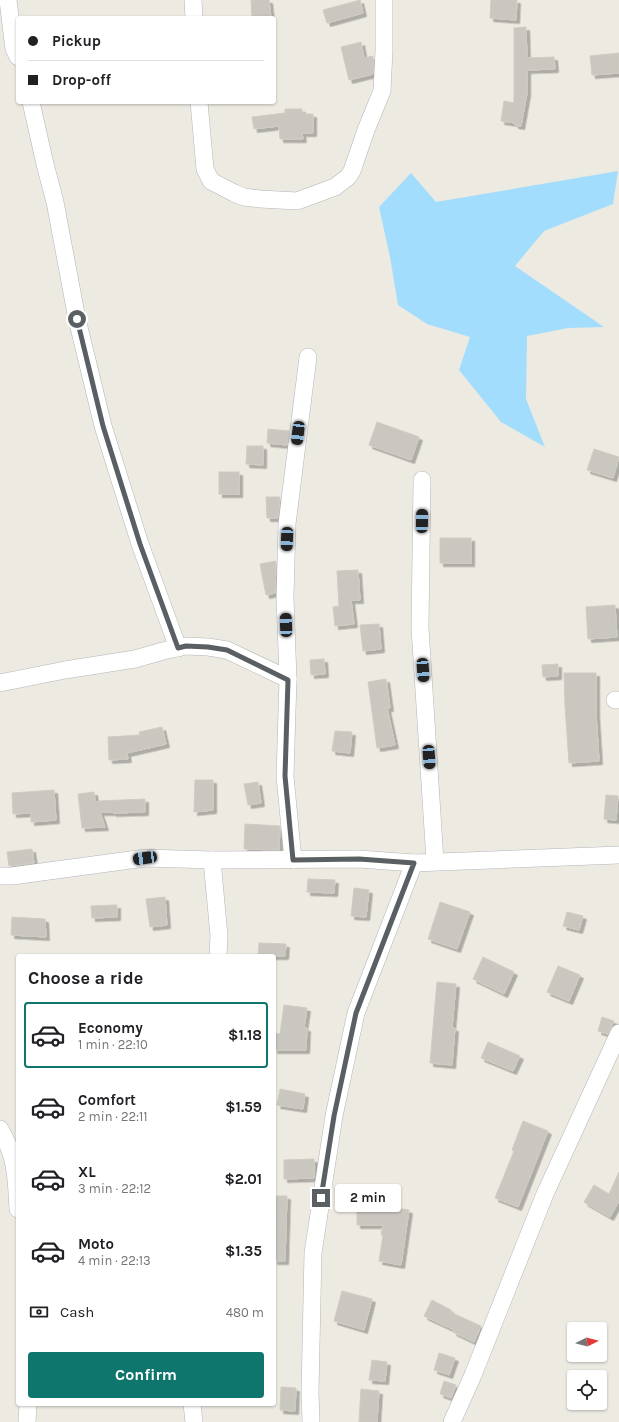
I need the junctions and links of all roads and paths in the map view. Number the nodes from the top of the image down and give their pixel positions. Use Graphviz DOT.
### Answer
graph roads {
  1 [pos="8,0"];
  2 [pos="193,0"];
  3 [pos="384,0"];
  4 [pos="194,16"];
  5 [pos="16,53"];
  6 [pos="31,104"];
  7 [pos="198,104"];
  8 [pos="308,357"];
  9 [pos="422,480"];
  10 [pos="178,648"];
  11 [pos="288,680"];
  12 [pos="0,683"];
  13 [pos="619,855"];
  14 [pos="212,860"];
  15 [pos="293,860"];
  16 [pos="435,862"];
  17 [pos="414,863"];
  18 [pos="0,876"];
  19 [pos="218,954"];
  20 [pos="619,1033"];
  21 [pos="0,1129"];
  22 [pos="16,1173"];
  23 [pos="28,1406"];
  24 [pos="192,1406"];
  25 [pos="27,1422"];
  26 [pos="194,1422"];
  27 [pos="311,1422"];
  28 [pos="452,1422"];
  1 -- 5 [label="street"];
  2 -- 4 [label="street"];
  3 -- 7 [label="street"];
  6 -- 10 [label="street"];
  8 -- 11 [label="street"];
  9 -- 16 [label="street"];
  10 -- 11 [label="street"];
  10 -- 12 [label="street"];
  11 -- 15 [label="street"];
  13 -- 16 [label="street"];
  14 -- 15 [label="street"];
  14 -- 18 [label="street"];
  14 -- 19 [label="street"];
  15 -- 17 [label="street"];
  16 -- 17 [label="street"];
  17 -- 27 [label="street"];
  20 -- 28 [label="street"];
  21 -- 22 [label="street"];
  23 -- 25 [label="street"];
  24 -- 26 [label="street"];
}
